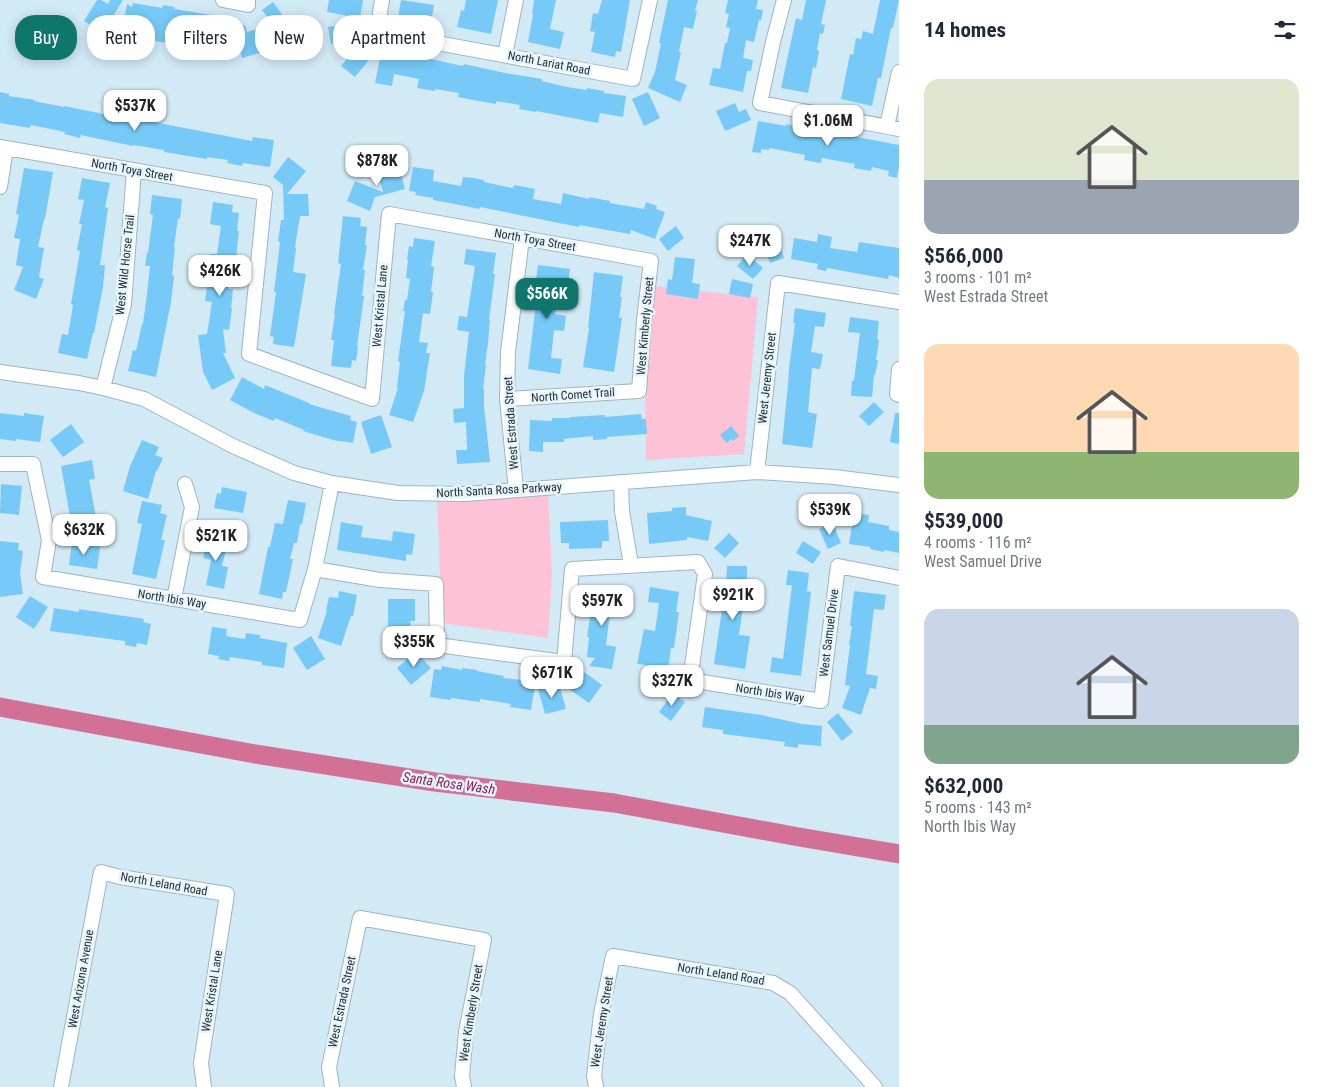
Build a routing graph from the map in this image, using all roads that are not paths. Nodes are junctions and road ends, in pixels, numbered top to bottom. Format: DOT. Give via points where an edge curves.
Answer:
graph roads {
  1 [pos="223,0"];
  2 [pos="382,0"];
  3 [pos="516,0"];
  4 [pos="650,0"];
  5 [pos="784,0"];
  6 [pos="248,2"];
  7 [pos="504,55"];
  8 [pos="899,72"];
  9 [pos="893,128"];
  10 [pos="3,147"];
  11 [pos="134,170"];
  12 [pos="0,186"];
  13 [pos="389,214"];
  14 [pos="522,238"];
  15 [pos="651,261"];
  16 [pos="899,302"];
  17 [pos="899,369"];
  18 [pos="0,372"];
  19 [pos="103,388"];
  20 [pos="639,391"];
  21 [pos="898,394"];
  22 [pos="372,399"];
  23 [pos="507,399"];
  24 [pos="0,464"];
  25 [pos="757,472"];
  26 [pos="620,482"];
  27 [pos="332,483"];
  28 [pos="185,484"];
  29 [pos="899,485"];
  30 [pos="516,490"];
  31 [pos="631,566"];
  32 [pos="315,569"];
  33 [pos="899,578"];
  34 [pos="174,599"];
  35 [pos="821,701"];
  36 [pos="100,872"];
  37 [pos="227,894"];
  38 [pos="360,918"];
  39 [pos="613,956"];
  40 [pos="61,1087"];
  41 [pos="204,1087"];
  42 [pos="332,1087"];
  43 [pos="464,1087"];
  44 [pos="596,1087"];
  45 [pos="875,1087"];
  1 -- 6 [label="street"];
  2 -- 7 [label="street, North Lariat Road" via="377,32"];
  3 -- 7 [label="street"];
  4 -- 7 [label="street, North Lariat Road" via="633,79"];
  5 -- 9 [label="street" via="760,103"];
  8 -- 9 [label="street"];
  10 -- 11 [label="street, North Toya Street"];
  10 -- 12 [label="street"];
  11 -- 19 [label="street, West Wild Horse Trail" via="124,304"];
  11 -- 22 [label="street, North Toya Street" via="265,193 249,354"];
  13 -- 14 [label="street, North Toya Street"];
  13 -- 22 [label="street, West Kristal Lane"];
  14 -- 15 [label="street, North Toya Street"];
  14 -- 23 [label="street, West Estrada Street" via="508,352"];
  15 -- 20 [label="street, West Kimberly Street"];
  16 -- 25 [label="street, West Jeremy Street" via="778,283"];
  17 -- 21 [label="street"];
  18 -- 19 [label="street, North Santa Rosa Parkway"];
  19 -- 27 [label="street, North Santa Rosa Parkway" via="144,399 233,446 294,473"];
  20 -- 23 [label="street, North Comet Trail"];
  23 -- 30 [label="street, West Estrada Street"];
  24 -- 34 [label="street, North Ibis Way" via="33,464 50,540 43,577"];
  25 -- 26 [label="street, North Santa Rosa Parkway"];
  25 -- 29 [label="street, North Santa Rosa Parkway"];
  26 -- 30 [label="street, North Santa Rosa Parkway"];
  26 -- 31 [label="street"];
  27 -- 30 [label="street, North Santa Rosa Parkway" via="398,493 465,494"];
  27 -- 32 [label="street"];
  28 -- 34 [label="street" via="192,507"];
  31 -- 32 [label="street" via="572,569 564,662 437,646 436,584 380,580"];
  31 -- 35 [label="street, North Ibis Way" via="698,562 705,574 690,680"];
  32 -- 34 [label="street, North Ibis Way" via="300,620"];
  33 -- 35 [label="street, West Samuel Drive" via="838,566"];
  36 -- 37 [label="street, North Leland Road"];
  36 -- 40 [label="street, West Arizona Avenue"];
  37 -- 41 [label="street, West Kristal Lane" via="201,1063"];
  38 -- 42 [label="street, West Estrada Street" via="329,1067"];
  38 -- 43 [label="street, West Kimberly Street" via="484,940 466,1032"];
  39 -- 44 [label="street, West Jeremy Street" via="601,1014 594,1076"];
  39 -- 45 [label="street, North Leland Road" via="773,983 790,993"];
}
